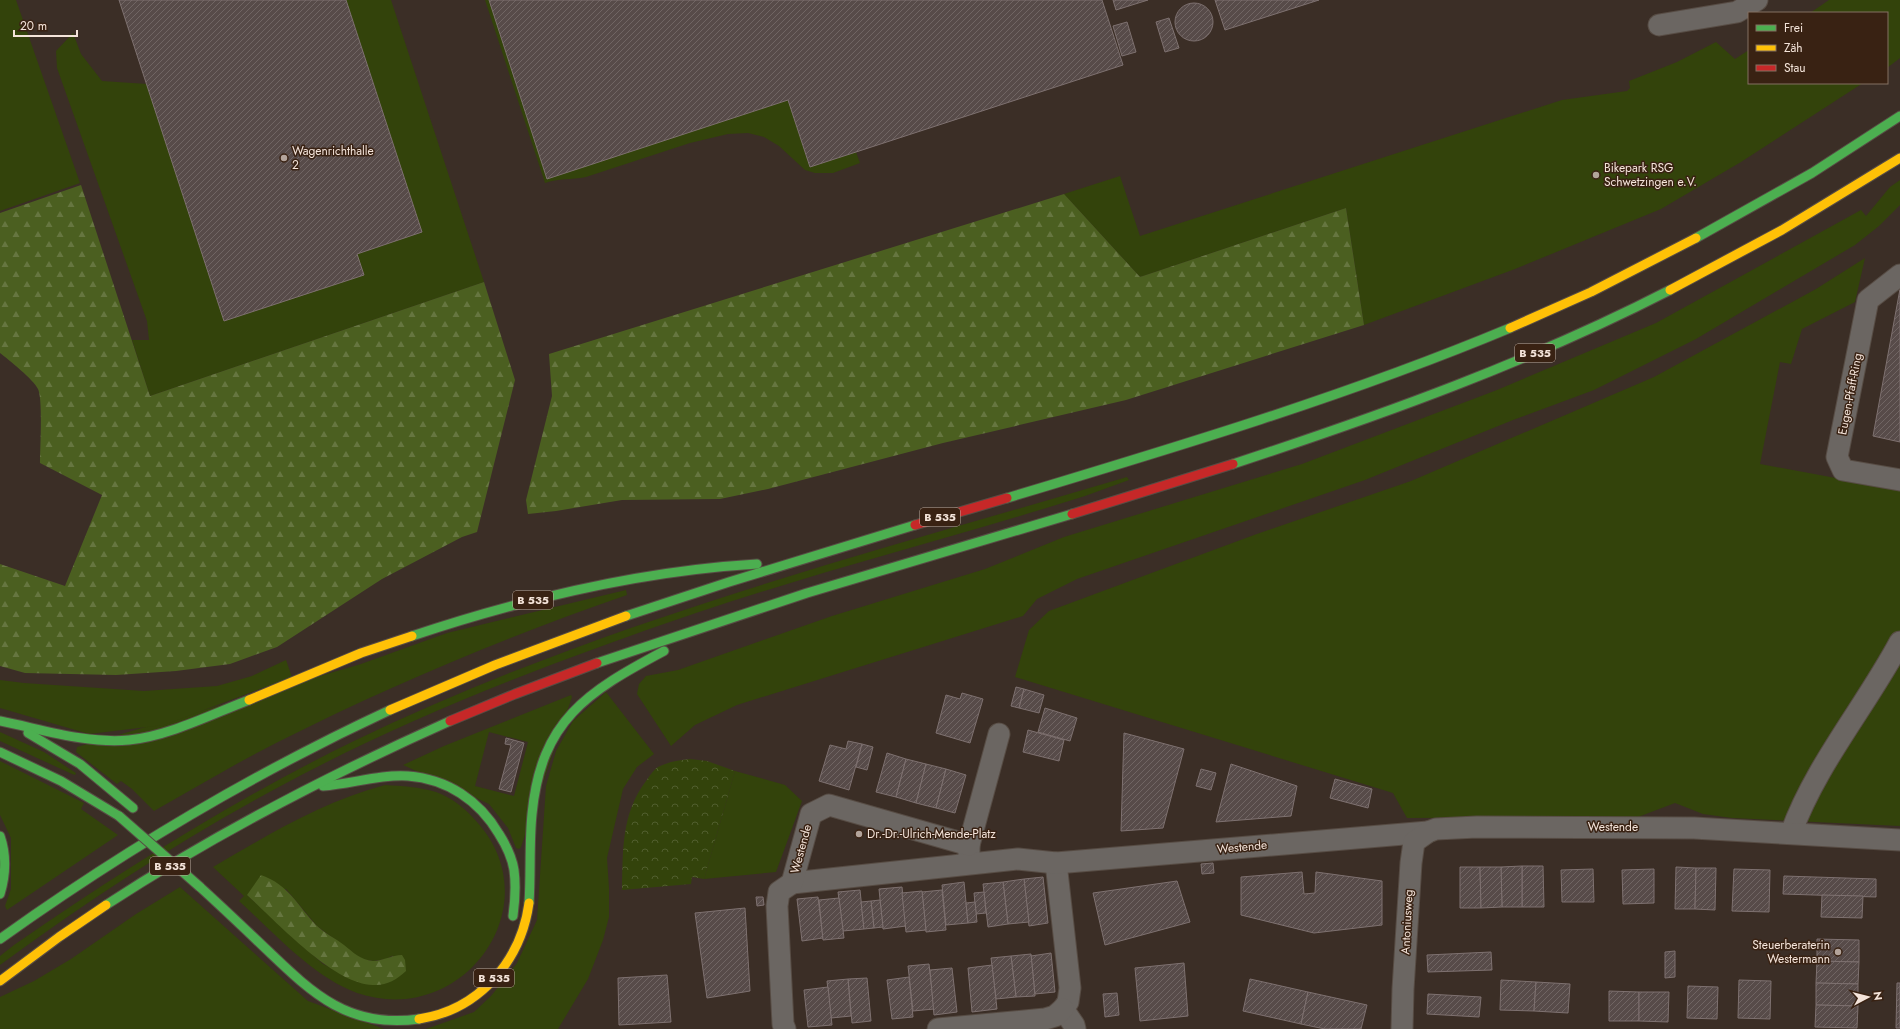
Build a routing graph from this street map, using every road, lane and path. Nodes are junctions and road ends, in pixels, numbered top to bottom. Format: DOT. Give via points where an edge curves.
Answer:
graph roads {
  1 [pos="1757,0"];
  2 [pos="1659,25"];
  3 [pos="1900,116"];
  4 [pos="1900,158"];
  5 [pos="1900,275"];
  6 [pos="1900,480"];
  7 [pos="788,562"];
  8 [pos="716,622"];
  9 [pos="1900,642"];
  10 [pos="5,722"];
  11 [pos="999,734"];
  12 [pos="0,752"];
  13 [pos="306,789"];
  14 [pos="136,810"];
  15 [pos="155,829"];
  16 [pos="1432,830"];
  17 [pos="1791,833"];
  18 [pos="0,836"];
  19 [pos="166,839"];
  20 [pos="1900,840"];
  21 [pos="177,850"];
  22 [pos="969,854"];
  23 [pos="1056,863"];
  24 [pos="194,865"];
  25 [pos="792,883"];
  26 [pos="0,894"];
  27 [pos="510,926"];
  28 [pos="0,939"];
  29 [pos="0,981"];
  30 [pos="1063,1009"];
  31 [pos="785,1029"];
  32 [pos="938,1029"];
  33 [pos="1075,1029"];
  34 [pos="1402,1029"];
  1 -- 2 [label="street" via="1737,12"];
  3 -- 7 [label="highway, B 535" via="1793,184 1705,234 1588,293 1438,356 1279,413 1120,464"];
  4 -- 8 [label="highway, B 535" via="1800,220 1690,280 1612,319 1484,375 1305,441"];
  5 -- 6 [label="street, Eugen-Pfaff-Ring" via="1868,300 1837,457 1843,470"];
  7 -- 10 [label="highway, B 535" via="708,567 592,587 475,615 361,653 185,725 147,737 102,740"];
  7 -- 28 [label="highway, B 535" via="527,652 322,741 191,812 112,862"];
  8 -- 12 [label="highway, B 535, bridge" via="599,686 575,706 550,745 536,787 525,926 512,956 475,997 432,1017 403,1021 382,1020 364,1017 338,1007 308,988 200,887 119,816 67,783"];
  8 -- 13 [label="highway, B 535" via="533,687 420,734"];
  9 -- 17 [label="street" via="1817,778 1799,810"];
  10 -- 14 [label="highway, B 535" via="80,764"];
  11 -- 22 [label="street"];
  13 -- 27 [label="highway, B 535" via="388,776 408,776 444,784 466,796 482,808 496,828 514,869 515,896"];
  13 -- 29 [label="highway, B 535" via="206,844 134,888"];
  15 -- 19 [label="highway, B 535"];
  16 -- 17 [label="street, Westende" via="1477,827 1686,828"];
  16 -- 23 [label="street, Westende"];
  16 -- 34 [label="street, Antoniusweg" via="1414,842"];
  17 -- 20 [label="street, Westende"];
  18 -- 26 [label="highway" via="5,854"];
  21 -- 24 [label="highway, B 535"];
  22 -- 23 [label="street, Westende"];
  22 -- 25 [label="street, Westende"];
  22 -- 25 [label="street, Westende" via="829,805 811,814"];
  23 -- 30 [label="street" via="1070,988 1068,1002"];
  25 -- 31 [label="street, Westende" via="779,892 777,906 782,1019"];
  30 -- 32 [label="street" via="1055,1016 1045,1018"];
  30 -- 33 [label="street"];
}
